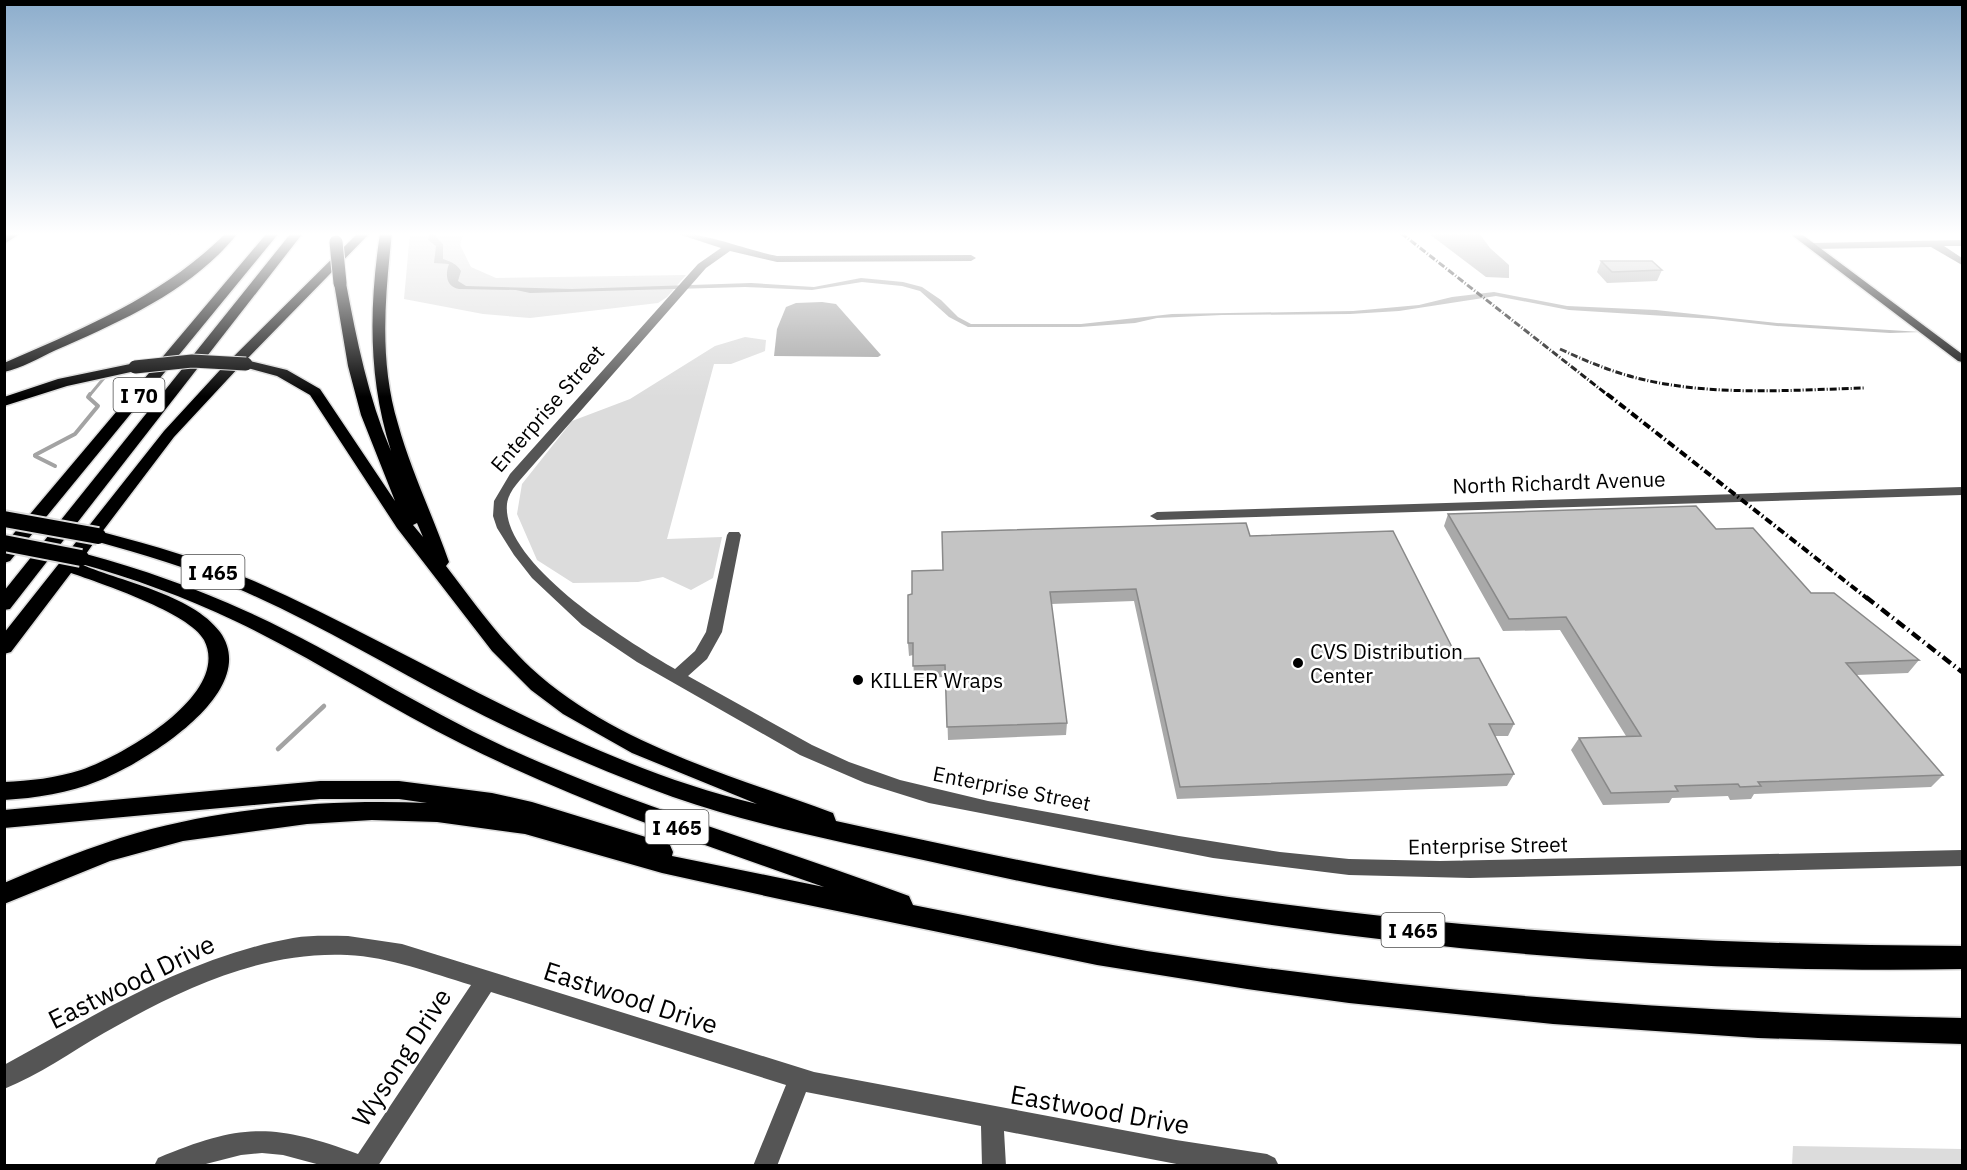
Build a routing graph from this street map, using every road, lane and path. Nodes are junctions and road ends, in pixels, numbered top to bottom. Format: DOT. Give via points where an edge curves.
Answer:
graph roads {
  1 [pos="150,288"];
  2 [pos="165,288"];
  3 [pos="217,288"];
  4 [pos="228,288"];
  5 [pos="254,288"];
  6 [pos="307,288"];
  7 [pos="311,288"];
  8 [pos="341,288"];
  9 [pos="379,288"];
  10 [pos="682,288"];
  11 [pos="1867,288"];
  12 [pos="175,351"];
  13 [pos="4,354"];
  14 [pos="1962,359"];
  15 [pos="4,368"];
  16 [pos="4,402"];
  17 [pos="1962,490"];
  18 [pos="1156,516"];
  19 [pos="4,519"];
  20 [pos="71,520"];
  21 [pos="734,535"];
  22 [pos="416,539"];
  23 [pos="4,543"];
  24 [pos="4,552"];
  25 [pos="4,557"];
  26 [pos="78,563"];
  27 [pos="444,575"];
  28 [pos="4,604"];
  29 [pos="4,647"];
  30 [pos="677,677"];
  31 [pos="4,791"];
  32 [pos="4,819"];
  33 [pos="871,838"];
  34 [pos="1962,858"];
  35 [pos="781,890"];
  36 [pos="4,894"];
  37 [pos="955,924"];
  38 [pos="1962,958"];
  39 [pos="486,981"];
  40 [pos="1962,1031"];
  41 [pos="4,1078"];
  42 [pos="800,1080"];
  43 [pos="992,1118"];
  44 [pos="166,1166"];
  45 [pos="358,1166"];
  46 [pos="364,1166"];
  47 [pos="765,1166"];
  48 [pos="994,1166"];
  49 [pos="1267,1166"];
  1 -- 13 [label="highway" via="78,324"];
  2 -- 15 [label="highway" via="100,325"];
  3 -- 12 [label="highway"];
  4 -- 12 [label="highway, I 70"];
  5 -- 20 [label="highway, I 70"];
  6 -- 20 [label="highway" via="205,377 123,469"];
  7 -- 29 [label="highway" via="169,434"];
  8 -- 22 [label="highway, bridge" via="360,389"];
  9 -- 27 [label="highway" via="378,358 384,398 397,448"];
  10 -- 30 [label="street, Enterprise Street" via="512,481 503,492 499,507 511,539 559,596 607,636"];
  11 -- 14 [label="main road"];
  12 -- 25 [label="highway, I 70"];
  16 -- 22 [label="highway, bridge" via="77,378 135,367 192,361 246,364 282,372 315,392"];
  17 -- 18 [label="street, North Richardt Avenue"];
  19 -- 33 [label="highway, I 465, bridge" via="98,536 244,584 524,726 617,766 753,814"];
  20 -- 28 [label="highway, I 70"];
  21 -- 30 [label="street" via="714,632 701,655"];
  22 -- 27 [label="highway"];
  23 -- 26 [label="highway, I 465, bridge"];
  24 -- 26 [label="highway"];
  26 -- 31 [label="highway" via="153,598 208,630 216,643 216,671 193,708 171,730 139,752 68,782"];
  26 -- 37 [label="highway, I 465" via="180,590 224,609 460,734 559,781"];
  27 -- 33 [label="highway" via="513,661 570,709 670,763"];
  30 -- 34 [label="street, Enterprise Street" via="789,742 890,784 981,807 1255,857 1413,870"];
  32 -- 35 [label="highway" via="320,790 423,792 532,811"];
  33 -- 38 [label="highway, I 465" via="1069,882 1344,922 1632,948 1794,956"];
  35 -- 36 [label="highway" via="647,861 522,824 453,814 385,811 264,819 157,838 69,866"];
  35 -- 37 [label="highway"];
  37 -- 40 [label="highway, I 465" via="1196,970 1468,1004 1660,1020"];
  39 -- 41 [label="street, Eastwood Drive" via="376,948 328,944 283,949 185,980"];
  39 -- 42 [label="street, Eastwood Drive"];
  39 -- 46 [label="street, Wysong Drive"];
  42 -- 43 [label="street, Eastwood Drive"];
  42 -- 47 [label="street"];
  43 -- 48 [label="street"];
  43 -- 49 [label="street, Eastwood Drive"];
  44 -- 45 [label="street" via="218,1147 262,1141 308,1147"];
}
